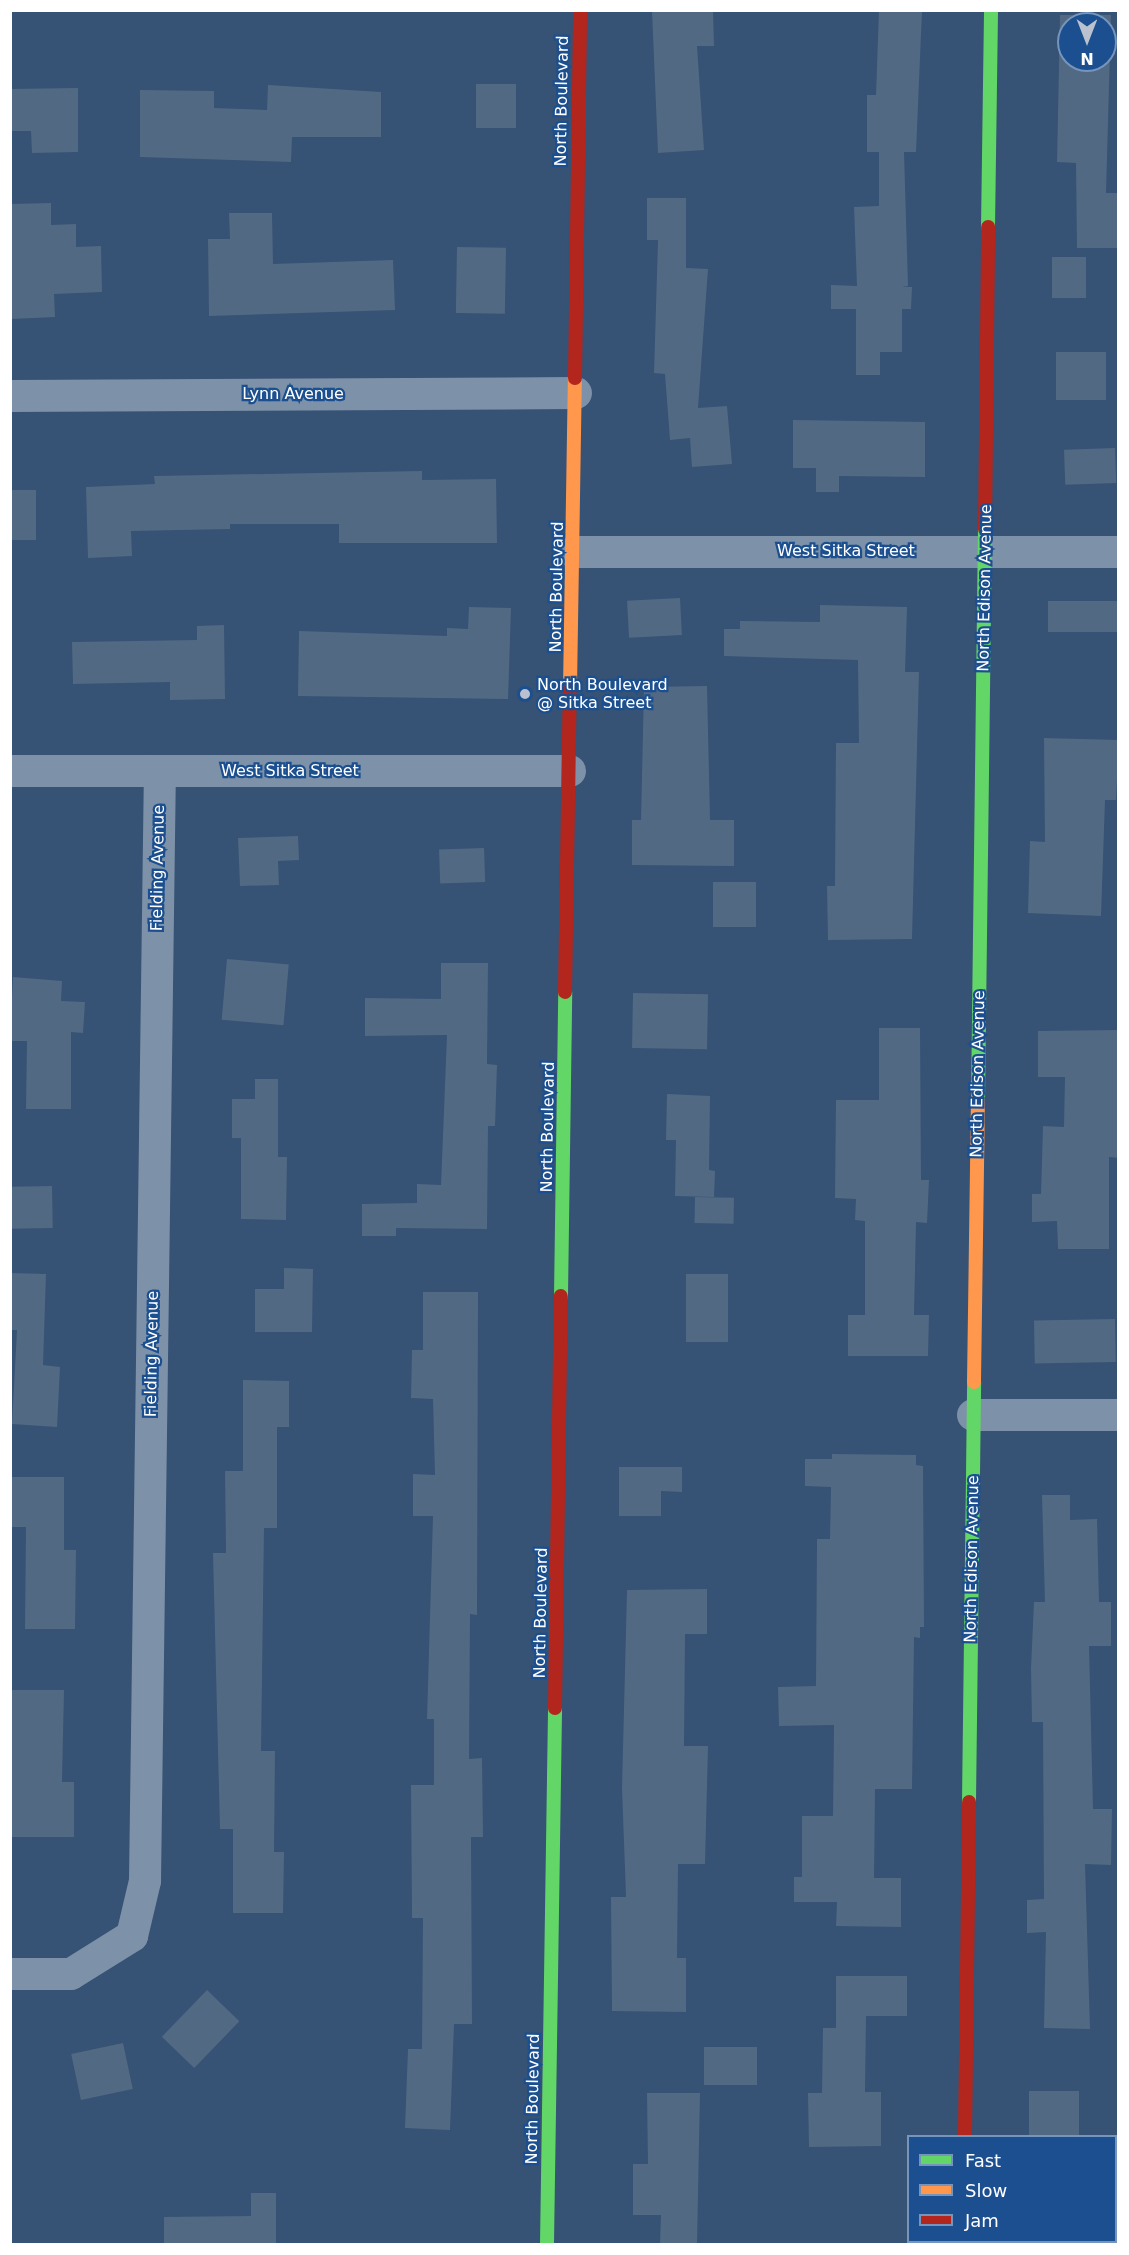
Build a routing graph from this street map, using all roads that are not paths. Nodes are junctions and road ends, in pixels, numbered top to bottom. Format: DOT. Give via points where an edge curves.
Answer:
graph roads {
  1 [pos="580,10"];
  2 [pos="992,10"];
  3 [pos="576,393"];
  4 [pos="10,396"];
  5 [pos="986,551"];
  6 [pos="574,552"];
  7 [pos="1119,552"];
  8 [pos="10,771"];
  9 [pos="160,771"];
  10 [pos="570,771"];
  11 [pos="973,1415"];
  12 [pos="1119,1415"];
  13 [pos="10,1974"];
  14 [pos="965,2135"];
  15 [pos="547,2244"];
  1 -- 3 [label="street, North Boulevard"];
  2 -- 5 [label="street, North Edison Avenue"];
  3 -- 4 [label="street, Lynn Avenue"];
  3 -- 6 [label="street, North Boulevard"];
  5 -- 6 [label="street, West Sitka Street"];
  5 -- 7 [label="street, West Sitka Street"];
  5 -- 11 [label="street, North Edison Avenue"];
  6 -- 10 [label="street, North Boulevard"];
  8 -- 9 [label="street, West Sitka Street"];
  9 -- 10 [label="street, West Sitka Street"];
  9 -- 13 [label="street, Fielding Avenue" via="145,1881 132,1936 71,1974"];
  10 -- 15 [label="street, North Boulevard"];
  11 -- 12 [label="street"];
  11 -- 14 [label="street, North Edison Avenue"];
}
